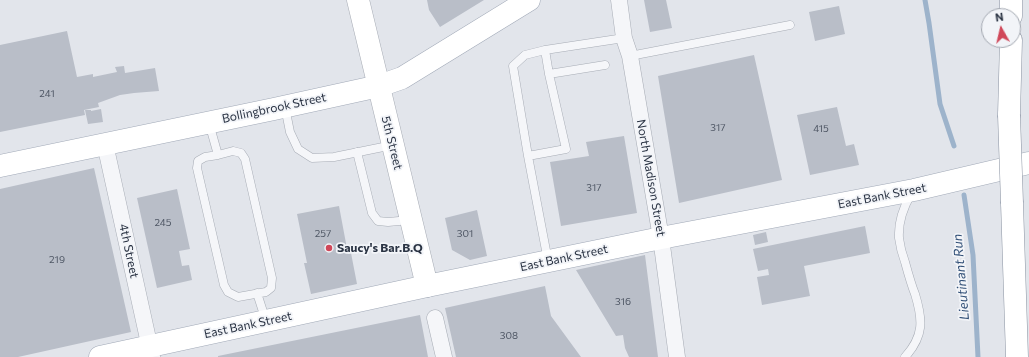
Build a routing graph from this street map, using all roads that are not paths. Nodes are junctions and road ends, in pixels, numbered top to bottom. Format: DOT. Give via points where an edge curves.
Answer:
graph roads {
  1 [pos="358,0"];
  2 [pos="529,0"];
  3 [pos="619,0"];
  4 [pos="790,25"];
  5 [pos="624,38"];
  6 [pos="1011,48"];
  7 [pos="545,50"];
  8 [pos="630,56"];
  9 [pos="605,65"];
  10 [pos="549,74"];
  11 [pos="379,86"];
  12 [pos="285,107"];
  13 [pos="209,122"];
  14 [pos="106,144"];
  15 [pos="393,144"];
  16 [pos="358,152"];
  17 [pos="218,155"];
  18 [pos="528,156"];
  19 [pos="1029,163"];
  20 [pos="0,166"];
  21 [pos="914,190"];
  22 [pos="411,220"];
  23 [pos="661,238"];
  24 [pos="548,262"];
  25 [pos="427,286"];
  26 [pos="257,293"];
  27 [pos="435,318"];
  28 [pos="266,322"];
  29 [pos="151,352"];
  30 [pos="100,357"];
  31 [pos="444,357"];
  32 [pos="677,357"];
  33 [pos="905,357"];
  34 [pos="1017,357"];
  1 -- 11 [label="main road, 5th Street"];
  2 -- 11 [label="main road, Bollingbrook Street" via="402,78"];
  3 -- 5 [label="street, North Madison Street"];
  4 -- 8 [label="lane"];
  5 -- 7 [label="lane"];
  5 -- 8 [label="street, North Madison Street"];
  6 -- 34 [label="main road, bridge" via="1009,115"];
  7 -- 10 [label="lane"];
  7 -- 18 [label="lane" via="525,55 513,66"];
  8 -- 23 [label="street, North Madison Street"];
  9 -- 10 [label="lane"];
  10 -- 18 [label="lane" via="566,149"];
  11 -- 12 [label="main road, Bollingbrook Street"];
  11 -- 15 [label="main road, 5th Street"];
  12 -- 13 [label="main road, Bollingbrook Street"];
  12 -- 16 [label="lane" via="290,132 298,149 312,158"];
  13 -- 14 [label="main road, Bollingbrook Street"];
  13 -- 17 [label="lane"];
  14 -- 20 [label="main road, Bollingbrook Street"];
  14 -- 29 [label="street, 4th Street"];
  15 -- 16 [label="lane"];
  15 -- 22 [label="main road, 5th Street"];
  16 -- 22 [label="lane" via="372,213 378,221"];
  17 -- 26 [label="lane" via="233,151 241,153 245,159 272,278 271,288 266,292"];
  17 -- 26 [label="lane" via="198,161 197,168 224,285 228,292 238,297"];
  18 -- 24 [label="lane"];
  19 -- 21 [label="main road, East Bank Street"];
  21 -- 23 [label="main road, East Bank Street"];
  21 -- 33 [label="lane" via="905,205 900,221 899,238 920,311 921,325 917,339"];
  22 -- 25 [label="main road, 5th Street"];
  23 -- 24 [label="main road, East Bank Street"];
  23 -- 32 [label="street, North Madison Street"];
  24 -- 25 [label="main road, East Bank Street"];
  25 -- 28 [label="main road, East Bank Street"];
  26 -- 28 [label="lane"];
  27 -- 31 [label="street"];
  28 -- 29 [label="main road, East Bank Street"];
  29 -- 30 [label="main road, East Bank Street"];
}
